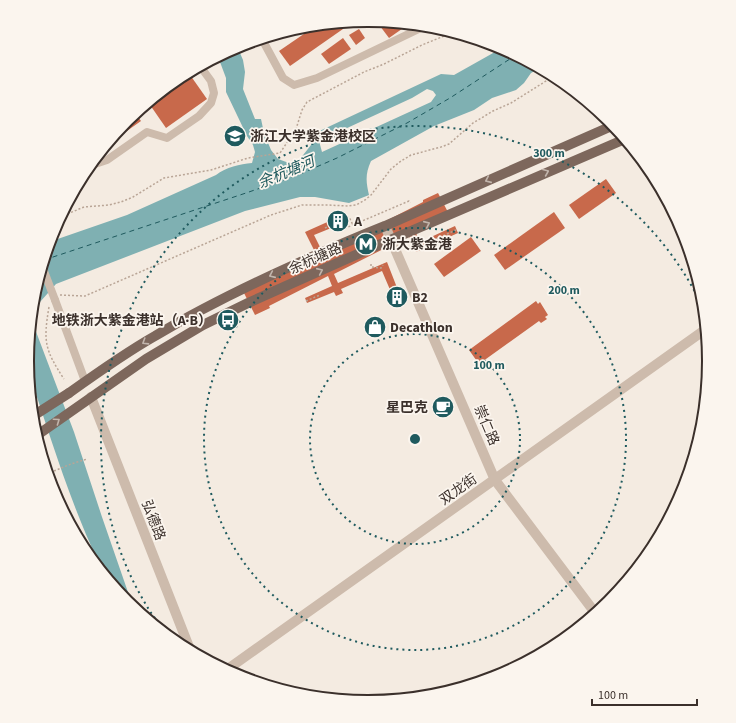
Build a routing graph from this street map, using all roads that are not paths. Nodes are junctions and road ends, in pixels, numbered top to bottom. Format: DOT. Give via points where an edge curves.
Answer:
graph roads {
  1 [pos="416,31"];
  2 [pos="264,44"];
  3 [pos="203,71"];
  4 [pos="608,128"];
  5 [pos="619,141"];
  6 [pos="100,162"];
  7 [pos="386,226"];
  8 [pos="392,240"];
  9 [pos="45,275"];
  10 [pos="701,332"];
  11 [pos="85,381"];
  12 [pos="91,397"];
  13 [pos="38,414"];
  14 [pos="41,432"];
  15 [pos="495,480"];
  16 [pos="593,610"];
  17 [pos="186,642"];
  18 [pos="231,667"];
  1 -- 2 [label="street" via="316,78 294,85 283,78"];
  3 -- 6 [label="street" via="211,81 214,93 211,103 200,116 167,138 147,132"];
  4 -- 7 [label="main road, 余杭塘路, one-way"];
  8 -- 5 [label="main road, 余杭塘路, one-way"];
  7 -- 8 [label="street, 崇仁路"];
  7 -- 11 [label="main road, 余杭塘路, one-way" via="260,280 209,305 154,336"];
  12 -- 8 [label="main road, 余杭塘路, one-way" via="146,359 203,325"];
  8 -- 15 [label="street, 崇仁路"];
  9 -- 11 [label="street, bridge"];
  10 -- 15 [label="street, 双龙街"];
  11 -- 13 [label="main road, 余杭塘路, bridge"];
  14 -- 12 [label="main road, 余杭塘路, one-way"];
  12 -- 17 [label="street, 弘德路"];
  15 -- 16 [label="street, 崇仁路"];
  15 -- 18 [label="street, 双龙街"];
}
